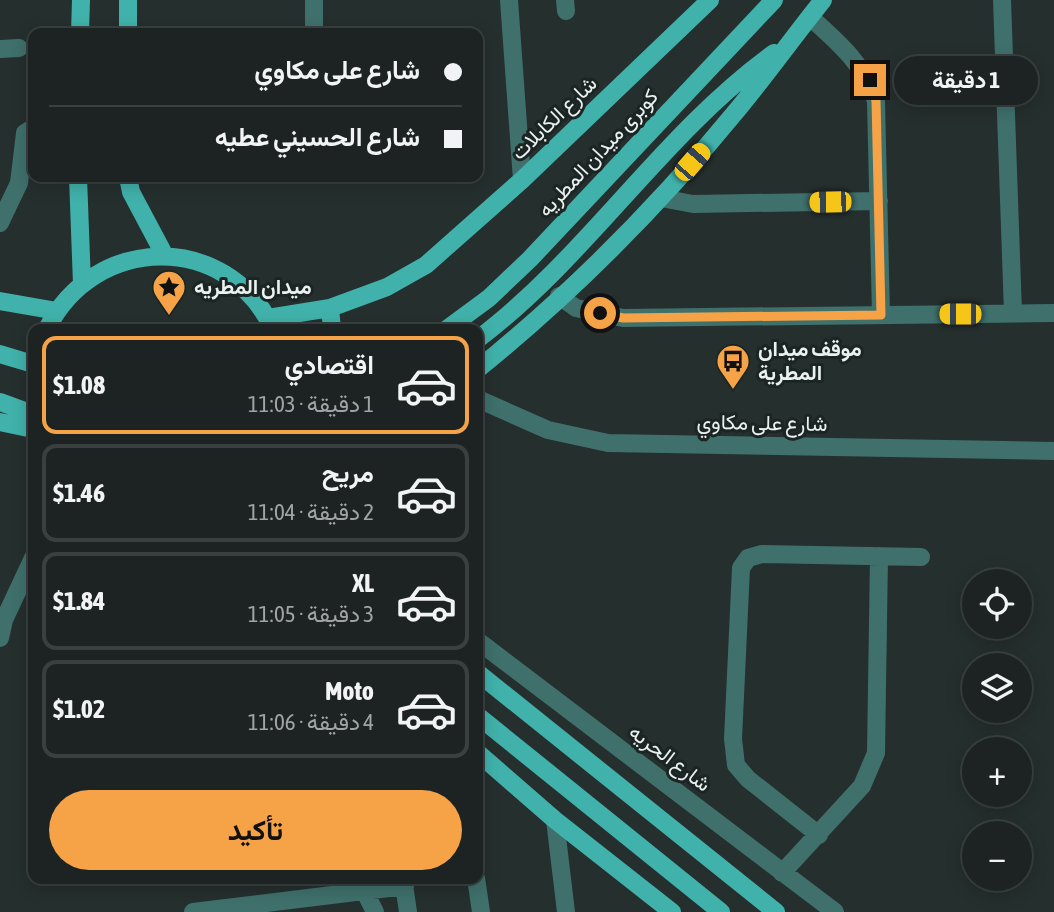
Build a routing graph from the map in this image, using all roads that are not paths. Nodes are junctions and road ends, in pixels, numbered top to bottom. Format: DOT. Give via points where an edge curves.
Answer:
graph roads {
  1 [pos="81,0"];
  2 [pos="128,0"];
  3 [pos="314,0"];
  4 [pos="509,0"];
  5 [pos="710,0"];
  6 [pos="774,0"];
  7 [pos="824,0"];
  8 [pos="1002,0"];
  9 [pos="810,17"];
  10 [pos="80,28"];
  11 [pos="128,28"];
  12 [pos="314,28"];
  13 [pos="791,40"];
  14 [pos="19,48"];
  15 [pos="0,50"];
  16 [pos="28,131"];
  17 [pos="522,180"];
  18 [pos="78,182"];
  19 [pos="129,182"];
  20 [pos="661,198"];
  21 [pos="879,201"];
  22 [pos="0,223"];
  23 [pos="165,256"];
  24 [pos="82,284"];
  25 [pos="559,296"];
  26 [pos="0,301"];
  27 [pos="330,308"];
  28 [pos="57,311"];
  29 [pos="1013,313"];
  30 [pos="1054,313"];
  31 [pos="881,315"];
  32 [pos="50,324"];
  33 [pos="270,324"];
  34 [pos="332,324"];
  35 [pos="454,324"];
  36 [pos="483,335"];
  37 [pos="0,355"];
  38 [pos="28,363"];
  39 [pos="483,364"];
  40 [pos="483,401"];
  41 [pos="0,402"];
  42 [pos="28,412"];
  43 [pos="0,422"];
  44 [pos="28,428"];
  45 [pos="1054,451"];
  46 [pos="879,556"];
  47 [pos="921,557"];
  48 [pos="28,568"];
  49 [pos="2,620"];
  50 [pos="0,638"];
  51 [pos="483,645"];
  52 [pos="483,677"];
  53 [pos="483,720"];
  54 [pos="483,757"];
  55 [pos="555,820"];
  56 [pos="819,835"];
  57 [pos="782,873"];
  58 [pos="404,884"];
  59 [pos="477,884"];
  60 [pos="361,885"];
  61 [pos="193,912"];
  62 [pos="374,912"];
  63 [pos="408,912"];
  64 [pos="481,912"];
  65 [pos="566,912"];
  66 [pos="672,912"];
  67 [pos="721,912"];
  68 [pos="776,912"];
  69 [pos="835,912"];
  1 -- 10 [label="main road"];
  2 -- 11 [label="main road"];
  3 -- 12 [label="street"];
  4 -- 17 [label="street"];
  5 -- 17 [label="main road, شارع الكابلات"];
  6 -- 35 [label="main road, كوبرى ميدان المطريه" via="530,258"];
  7 -- 9 [label="main road"];
  8 -- 29 [label="street"];
  9 -- 13 [label="main road"];
  9 -- 21 [label="street" via="852,56 870,80 876,101"];
  13 -- 20 [label="main road"];
  13 -- 36 [label="main road" via="723,94 549,278"];
  14 -- 15 [label="street"];
  16 -- 22 [label="street" via="19,183"];
  17 -- 27 [label="main road, شارع الكابلات" via="426,265 387,287"];
  18 -- 24 [label="main road"];
  19 -- 23 [label="main road"];
  20 -- 21 [label="street" via="693,204"];
  20 -- 25 [label="main road"];
  21 -- 31 [label="street"];
  23 -- 24 [label="main road" via="121,262"];
  23 -- 33 [label="main road" via="196,261 225,274 256,301"];
  24 -- 28 [label="main road"];
  25 -- 31 [label="street" via="576,308 623,318"];
  25 -- 39 [label="main road"];
  26 -- 28 [label="main road"];
  27 -- 33 [label="main road, شارع الكابلات"];
  27 -- 34 [label="main road"];
  28 -- 32 [label="main road"];
  29 -- 30 [label="street"];
  29 -- 31 [label="street"];
  37 -- 38 [label="main road"];
  40 -- 45 [label="street, شارع على مكاوي" via="548,430 608,443"];
  41 -- 42 [label="main road"];
  43 -- 44 [label="main road"];
  46 -- 47 [label="street"];
  46 -- 56 [label="street" via="876,753 862,786"];
  46 -- 56 [label="street" via="762,554 748,558 741,568 733,739 736,765"];
  48 -- 49 [label="street"];
  49 -- 50 [label="street"];
  51 -- 57 [label="street, شارع الحريه"];
  52 -- 68 [label="main road"];
  53 -- 67 [label="main road"];
  54 -- 55 [label="main road"];
  55 -- 65 [label="street"];
  55 -- 66 [label="main road"];
  56 -- 57 [label="street"];
  57 -- 69 [label="street, شارع الحريه"];
  58 -- 63 [label="street"];
  59 -- 64 [label="street"];
  60 -- 61 [label="street"];
  60 -- 62 [label="street"];
}
